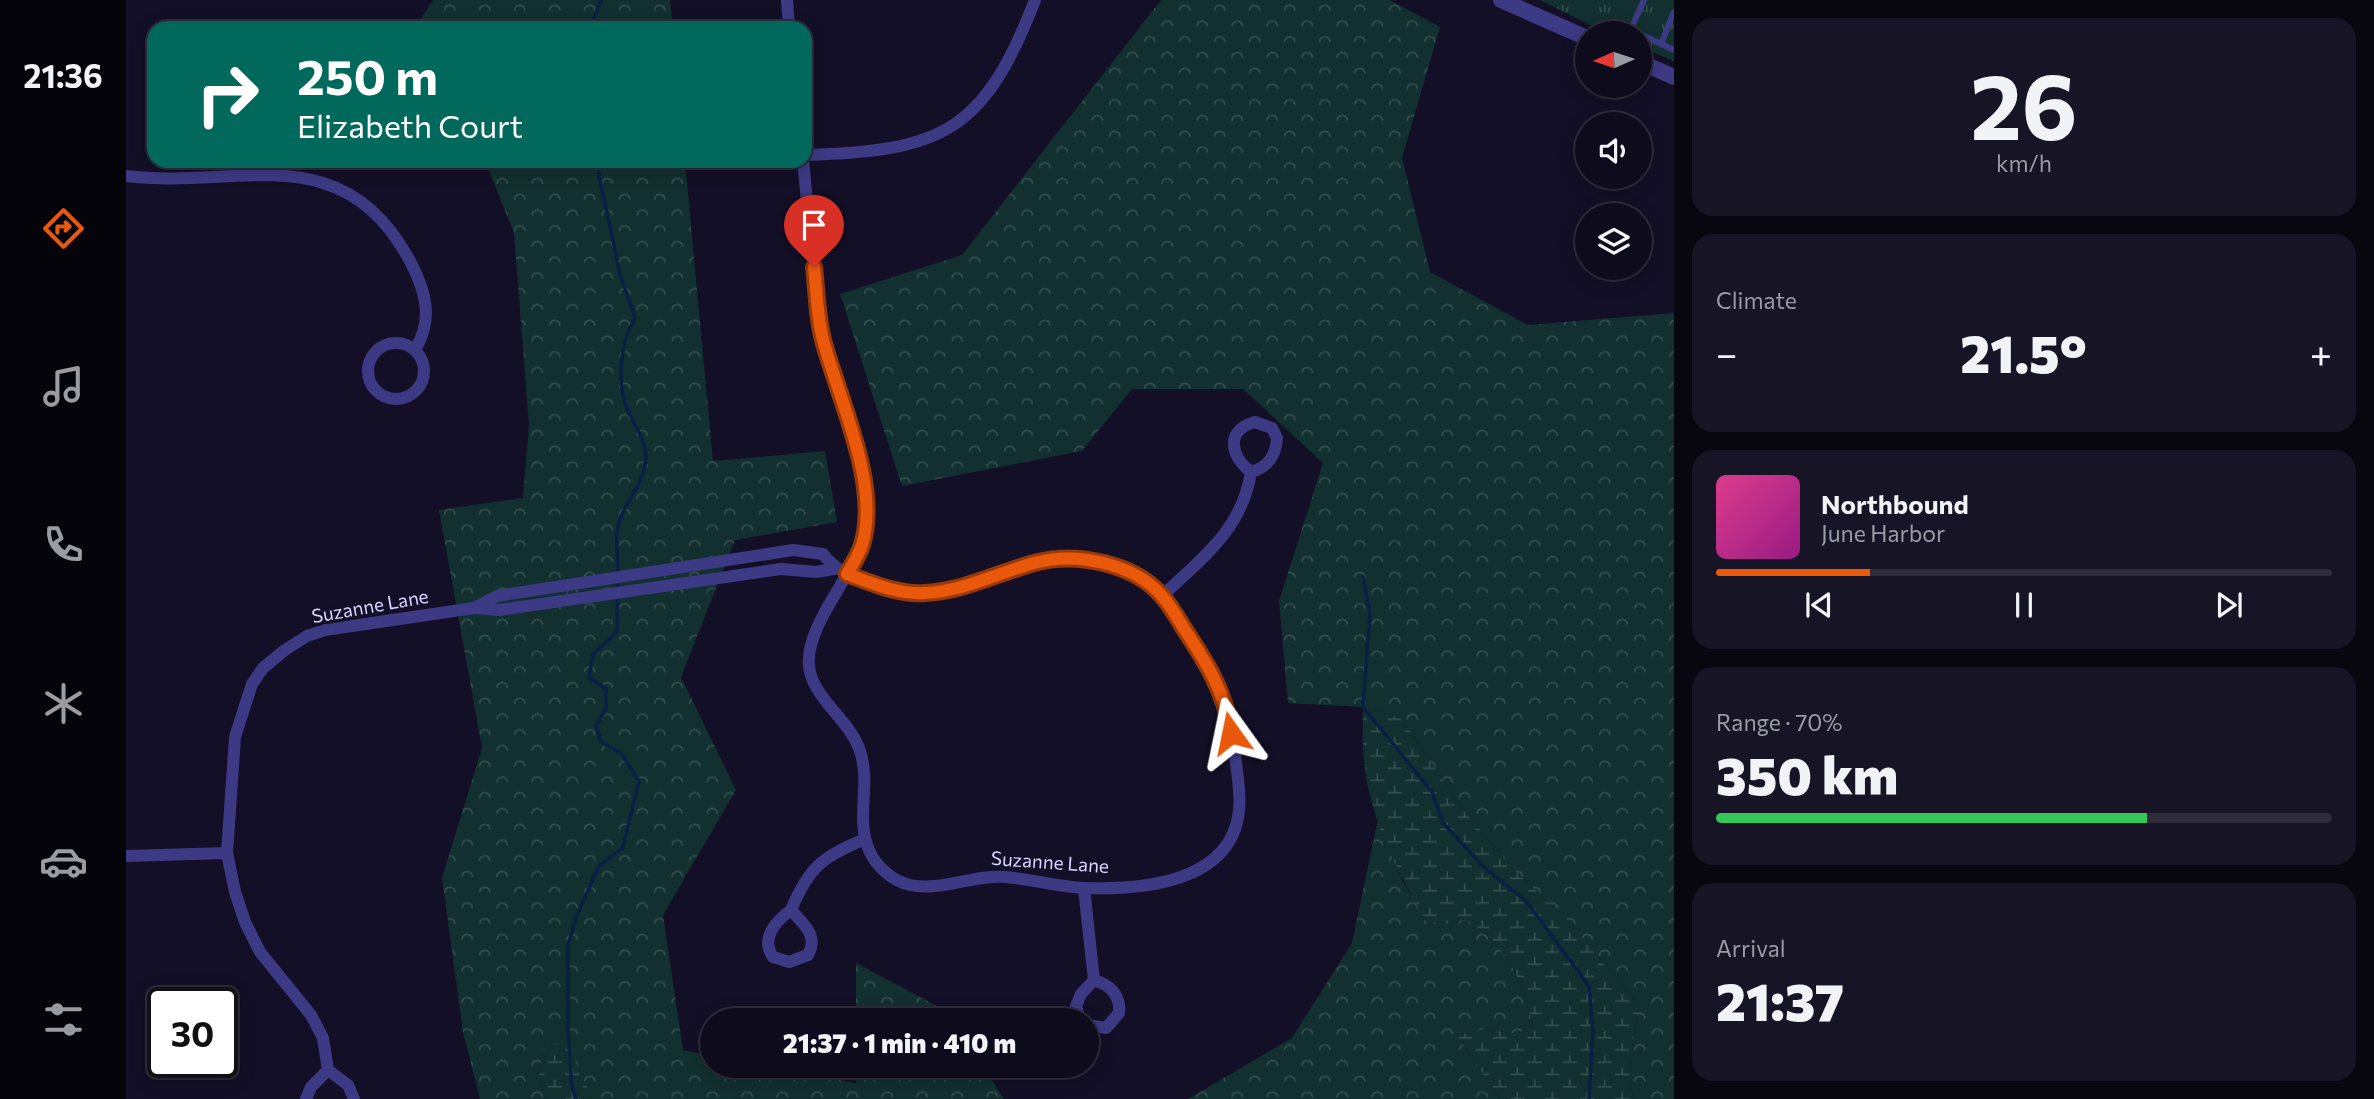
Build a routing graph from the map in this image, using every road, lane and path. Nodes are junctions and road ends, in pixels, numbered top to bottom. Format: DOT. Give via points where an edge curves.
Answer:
graph roads {
  1 [pos="787,0"];
  2 [pos="1035,0"];
  3 [pos="1501,0"];
  4 [pos="1644,0"];
  5 [pos="1674,12"];
  6 [pos="788,21"];
  7 [pos="1638,21"];
  8 [pos="1575,33"];
  9 [pos="1652,40"];
  10 [pos="1661,44"];
  11 [pos="1674,50"];
  12 [pos="1652,67"];
  13 [pos="1674,77"];
  14 [pos="812,155"];
  15 [pos="804,168"];
  16 [pos="126,176"];
  17 [pos="416,348"];
  18 [pos="1251,472"];
  19 [pos="834,569"];
  20 [pos="847,574"];
  21 [pos="1162,596"];
  22 [pos="474,608"];
  23 [pos="865,839"];
  24 [pos="227,853"];
  25 [pos="126,856"];
  26 [pos="1084,888"];
  27 [pos="791,911"];
  28 [pos="1094,980"];
  29 [pos="1076,1008"];
  30 [pos="1099,1027"];
  31 [pos="328,1070"];
  32 [pos="306,1099"];
  33 [pos="354,1099"];
  1 -- 6 [label="street"];
  2 -- 14 [label="street" via="1015,53 999,80 950,128 914,144"];
  3 -- 8 [label="street"];
  4 -- 7 [label="lane"];
  5 -- 10 [label="lane"];
  9 -- 10 [label="lane"];
  10 -- 11 [label="lane"];
  12 -- 13 [label="street"];
  15 -- 20 [label="street" via="824,345 847,415 864,500 862,547"];
  16 -- 17 [label="street" via="288,174 332,186 361,203 392,232 417,274 428,314"];
  17 -- 17 [label="street" via="424,368 418,389 397,398 376,392 369,371 375,352 392,344"];
  18 -- 21 [label="street" via="1229,531"];
  19 -- 20 [label="street, Suzanne Lane"];
  19 -- 22 [label="street, Suzanne Lane" via="781,569 499,610"];
  19 -- 22 [label="street, Suzanne Lane" via="823,554 793,550 497,596"];
  20 -- 21 [label="street, Suzanne Lane" via="894,590 923,594 954,590 1040,562 1072,559 1119,569"];
  20 -- 23 [label="street, Suzanne Lane" via="822,617 808,662 818,694 850,730 863,761"];
  21 -- 26 [label="street, Suzanne Lane" via="1212,670 1227,706 1239,787 1235,829 1213,862 1197,872 1141,884"];
  22 -- 24 [label="street, Suzanne Lane" via="325,630 307,636 263,668 252,684 235,737"];
  23 -- 26 [label="street, Suzanne Lane" via="876,863 909,885 991,876"];
  23 -- 27 [label="street" via="816,865"];
  24 -- 25 [label="street"];
  24 -- 31 [label="street, Suzanne Lane" via="245,922 260,952 311,1015 323,1038"];
  26 -- 28 [label="street"];
  28 -- 29 [label="street"];
  28 -- 30 [label="street" via="1112,989 1119,1013 1106,1028"];
  31 -- 32 [label="street"];
  31 -- 33 [label="street" via="348,1085"];
}
